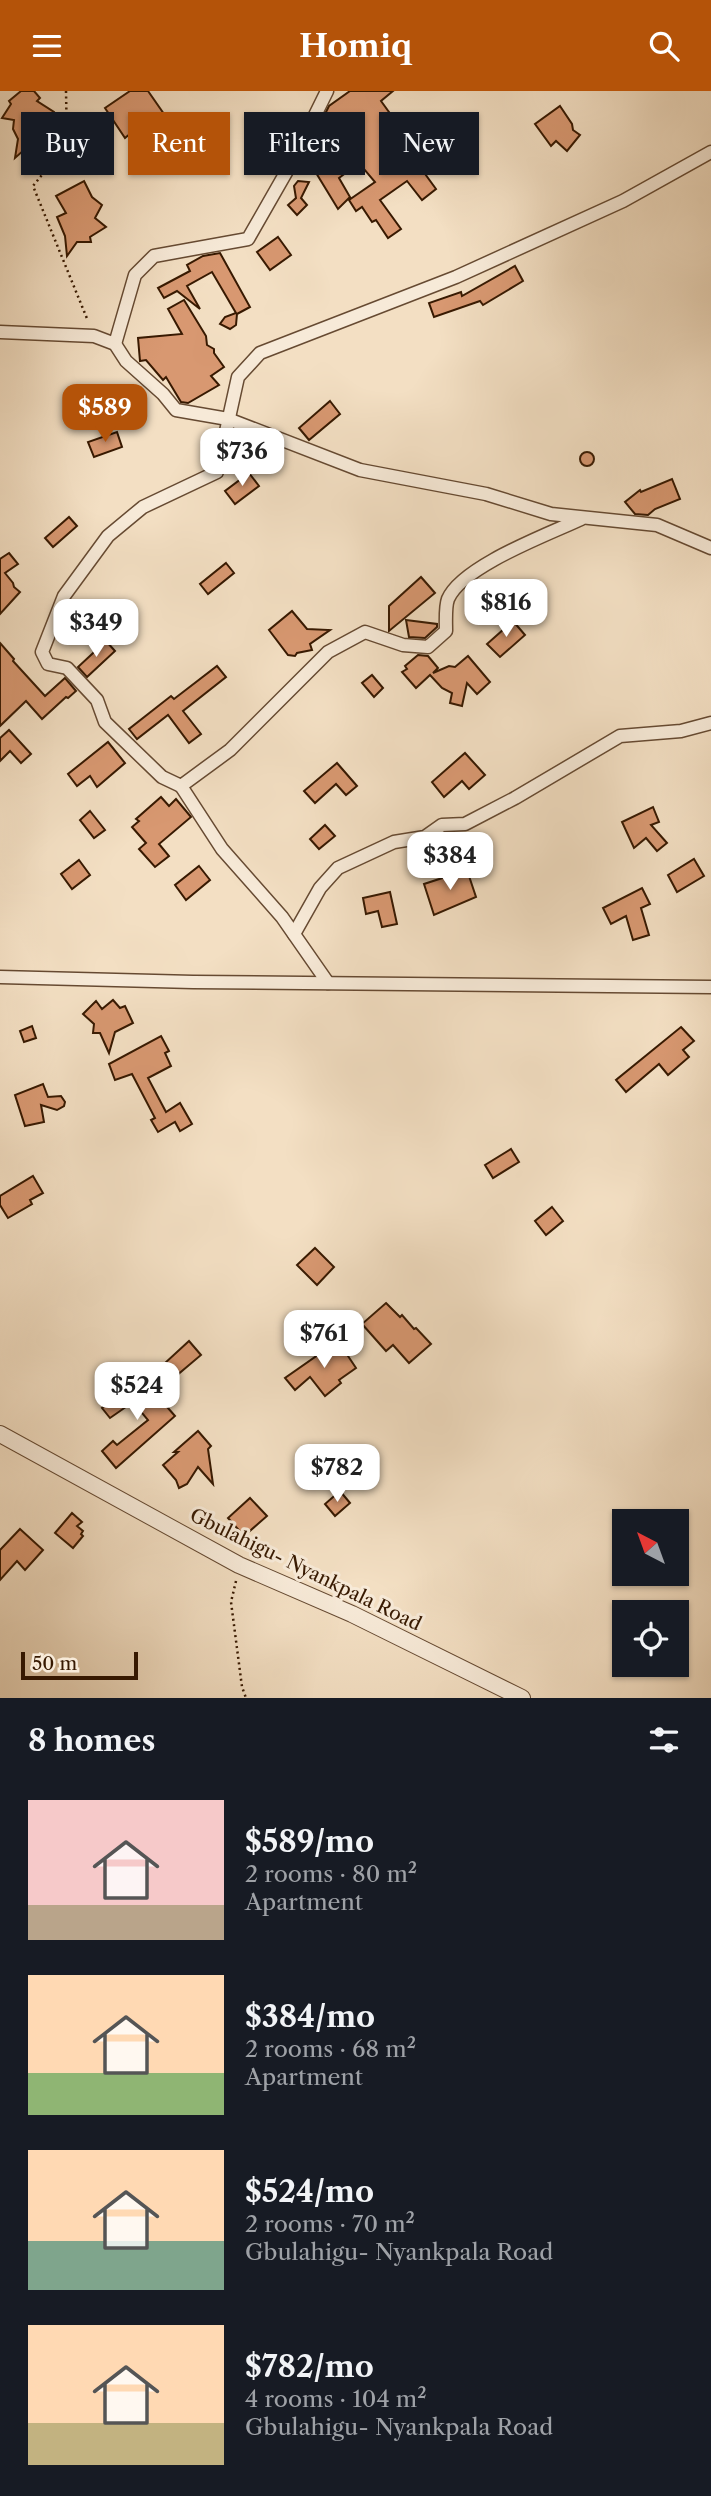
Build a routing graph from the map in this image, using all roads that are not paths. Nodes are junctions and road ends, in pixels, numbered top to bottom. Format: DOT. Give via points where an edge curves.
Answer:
graph roads {
  1 [pos="327,91"];
  2 [pos="711,152"];
  3 [pos="0,332"];
  4 [pos="114,344"];
  5 [pos="228,419"];
  6 [pos="581,519"];
  7 [pos="711,548"];
  8 [pos="711,723"];
  9 [pos="181,786"];
  10 [pos="294,934"];
  11 [pos="0,977"];
  12 [pos="328,983"];
  13 [pos="711,987"];
  14 [pos="0,1434"];
  15 [pos="522,1698"];
  1 -- 4 [label="street" via="248,239 153,256 135,275"];
  2 -- 5 [label="street" via="622,201 456,278 260,353 238,377"];
  3 -- 4 [label="street" via="94,336"];
  4 -- 5 [label="street" via="176,410"];
  5 -- 6 [label="street" via="360,470 486,494"];
  5 -- 9 [label="street" via="217,472 144,507 108,536 64,596 41,652 48,664 67,668 97,700 105,722 162,776"];
  6 -- 7 [label="street" via="657,525"];
  6 -- 9 [label="street" via="470,574 448,599 446,631 428,647 403,645 365,632 328,652 230,750"];
  8 -- 10 [label="street" via="681,731 621,736 465,824 442,825 425,837 394,842 338,868 320,888"];
  9 -- 10 [label="street" via="222,849"];
  10 -- 12 [label="street"];
  11 -- 12 [label="street"];
  12 -- 13 [label="street"];
  14 -- 15 [label="street, Gbulahigu- Nyankpala Road" via="239,1565 352,1614"];
}
